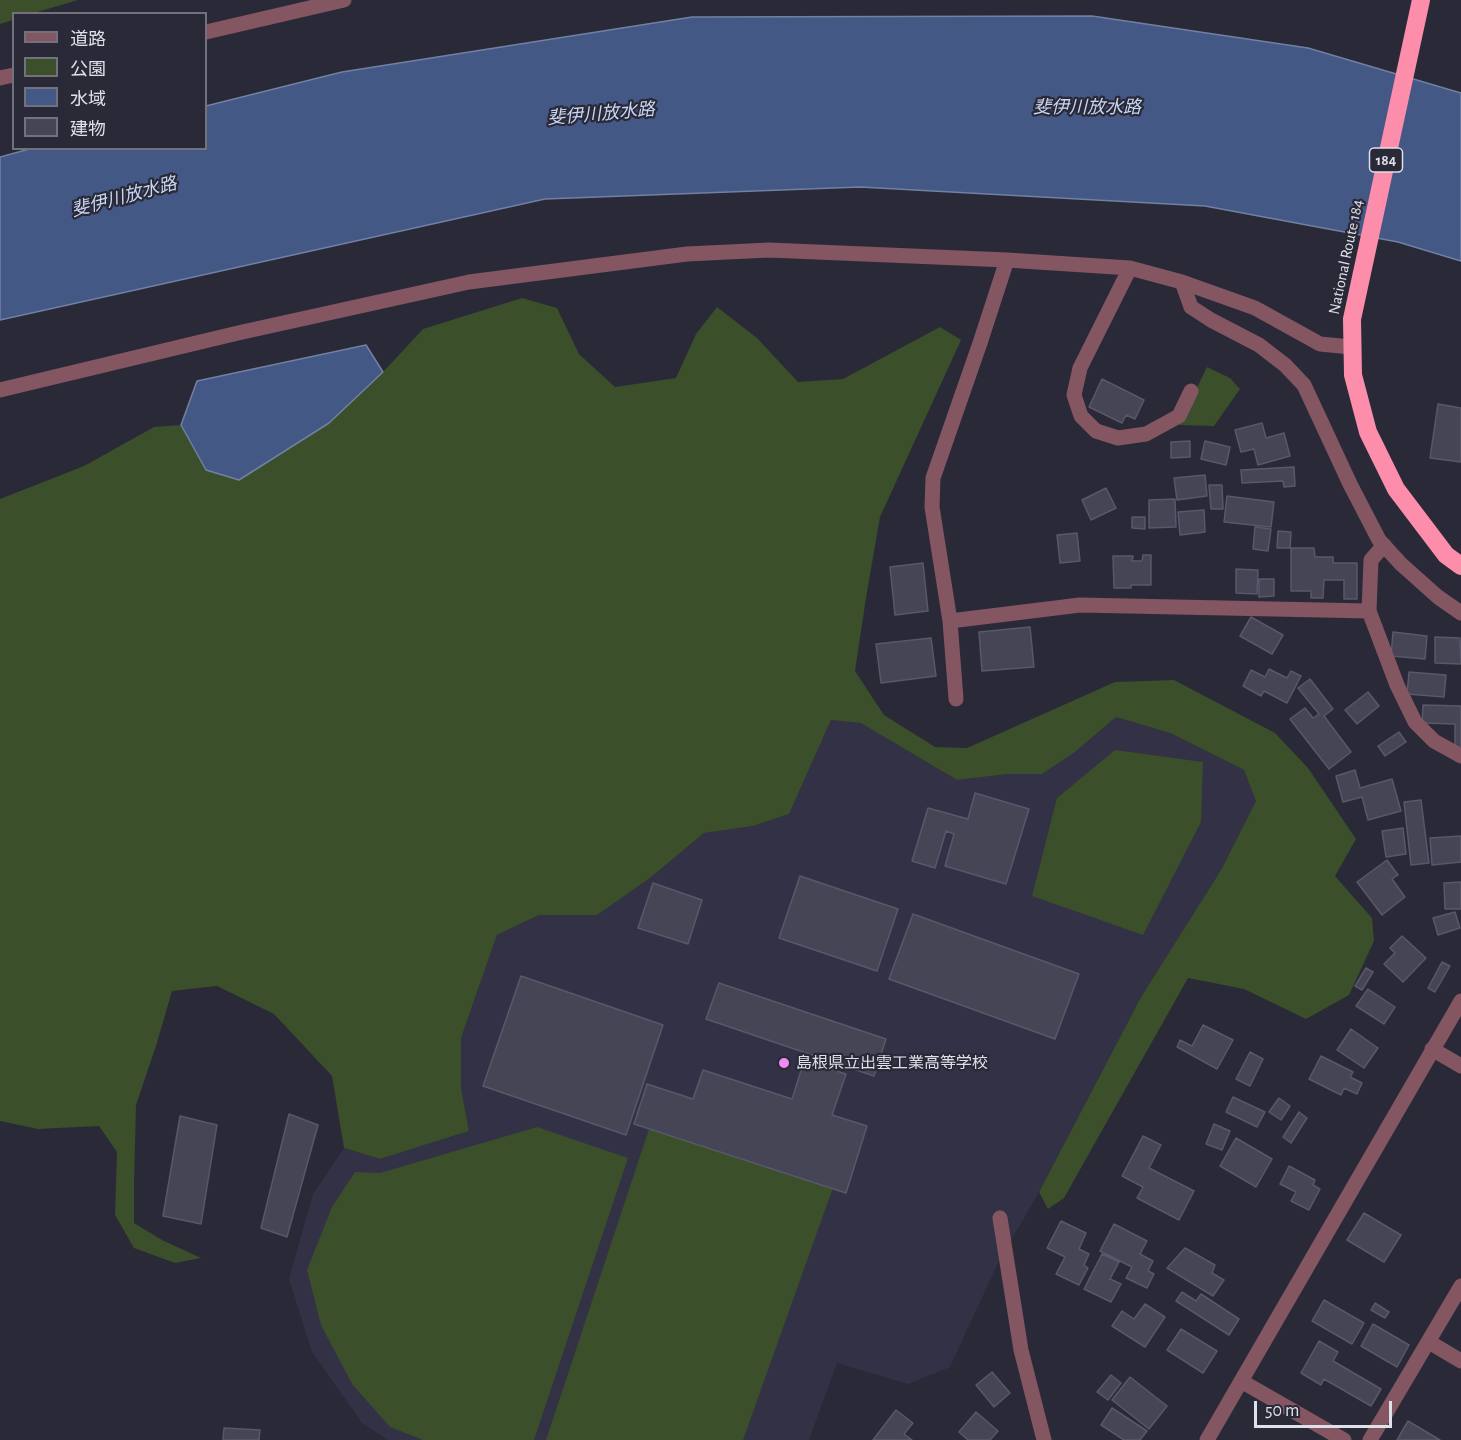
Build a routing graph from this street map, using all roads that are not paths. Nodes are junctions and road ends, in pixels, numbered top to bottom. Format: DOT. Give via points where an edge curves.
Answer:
graph roads {
  1 [pos="344,0"];
  2 [pos="1421,0"];
  3 [pos="207,32"];
  4 [pos="1007,260"];
  5 [pos="1130,268"];
  6 [pos="1182,282"];
  7 [pos="1351,347"];
  8 [pos="0,390"];
  9 [pos="1191,391"];
  10 [pos="1384,545"];
  11 [pos="1461,566"];
  12 [pos="1369,611"];
  13 [pos="1461,613"];
  14 [pos="950,621"];
  15 [pos="956,699"];
  16 [pos="1461,756"];
  17 [pos="1461,1001"];
  18 [pos="1432,1049"];
  19 [pos="1461,1066"];
  20 [pos="1000,1218"];
  21 [pos="1461,1286"];
  22 [pos="1429,1342"];
  23 [pos="1461,1360"];
  24 [pos="1241,1381"];
  25 [pos="1044,1440"];
  26 [pos="1207,1440"];
  27 [pos="1344,1440"];
  28 [pos="1370,1440"];
  1 -- 3 [label="street"];
  2 -- 7 [label="highway, National Route 184 / 184" via="1352,319"];
  4 -- 5 [label="street"];
  4 -- 8 [label="street" via="769,250 687,254 527,274 446,287"];
  4 -- 14 [label="street" via="933,478 932,507"];
  5 -- 6 [label="street"];
  5 -- 9 [label="street" via="1080,368 1074,395 1081,416 1096,431 1118,438 1146,435 1179,416"];
  6 -- 7 [label="street" via="1254,308 1320,344"];
  6 -- 10 [label="street" via="1191,307 1259,345 1304,385 1350,484"];
  7 -- 11 [label="highway, National Route 184 / 184" via="1353,375 1368,432 1396,489 1446,555"];
  10 -- 12 [label="street" via="1371,560"];
  10 -- 13 [label="street" via="1431,591"];
  12 -- 14 [label="street" via="1080,604"];
  12 -- 16 [label="street" via="1415,722 1434,741"];
  14 -- 15 [label="street"];
  17 -- 18 [label="street"];
  18 -- 19 [label="street"];
  18 -- 24 [label="street"];
  20 -- 25 [label="street" via="1021,1350"];
  21 -- 22 [label="street"];
  22 -- 23 [label="street"];
  22 -- 28 [label="street"];
  24 -- 26 [label="street"];
  24 -- 27 [label="street"];
}
